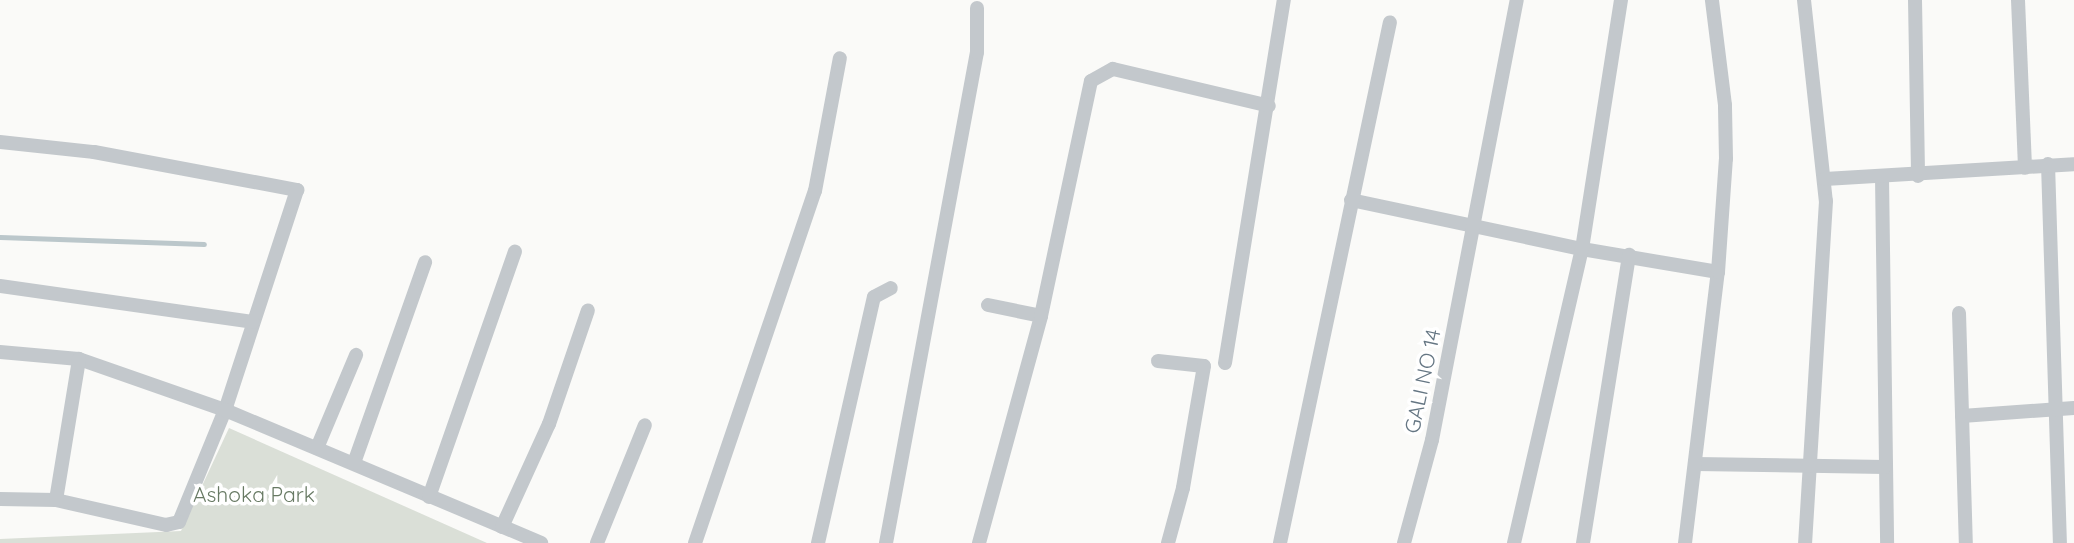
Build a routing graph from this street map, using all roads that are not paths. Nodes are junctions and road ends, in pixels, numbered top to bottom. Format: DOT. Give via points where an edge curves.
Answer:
graph roads {
  1 [pos="1284,0"];
  2 [pos="1517,0"];
  3 [pos="1621,0"];
  4 [pos="1712,0"];
  5 [pos="1804,0"];
  6 [pos="1916,0"];
  7 [pos="2018,0"];
  8 [pos="977,8"];
  9 [pos="1390,22"];
  10 [pos="840,58"];
  11 [pos="1269,106"];
  12 [pos="0,142"];
  13 [pos="2048,164"];
  14 [pos="2074,164"];
  15 [pos="2025,168"];
  16 [pos="1918,176"];
  17 [pos="1882,177"];
  18 [pos="1825,178"];
  19 [pos="1351,200"];
  20 [pos="1475,225"];
  21 [pos="1582,250"];
  22 [pos="515,251"];
  23 [pos="1629,255"];
  24 [pos="425,262"];
  25 [pos="1718,272"];
  26 [pos="0,286"];
  27 [pos="891,288"];
  28 [pos="988,305"];
  29 [pos="588,310"];
  30 [pos="1959,313"];
  31 [pos="1041,316"];
  32 [pos="252,322"];
  33 [pos="0,352"];
  34 [pos="356,355"];
  35 [pos="79,359"];
  36 [pos="1158,361"];
  37 [pos="1225,363"];
  38 [pos="2074,408"];
  39 [pos="2055,409"];
  40 [pos="225,410"];
  41 [pos="1962,416"];
  42 [pos="645,425"];
  43 [pos="317,448"];
  44 [pos="354,463"];
  45 [pos="1696,464"];
  46 [pos="1812,466"];
  47 [pos="1885,467"];
  48 [pos="429,497"];
  49 [pos="0,499"];
  50 [pos="57,500"];
  51 [pos="502,527"];
  52 [pos="541,543"];
  53 [pos="597,543"];
  54 [pos="695,543"];
  55 [pos="818,543"];
  56 [pos="886,543"];
  57 [pos="979,543"];
  58 [pos="1167,543"];
  59 [pos="1280,543"];
  60 [pos="1404,543"];
  61 [pos="1514,543"];
  62 [pos="1583,543"];
  63 [pos="1685,543"];
  64 [pos="1805,543"];
  65 [pos="1887,543"];
  66 [pos="1966,543"];
  67 [pos="2060,543"];
  1 -- 11 [label="street"];
  2 -- 20 [label="street, GALI NO 14"];
  3 -- 21 [label="street"];
  4 -- 25 [label="street" via="1726,136"];
  5 -- 18 [label="street"];
  6 -- 16 [label="street"];
  7 -- 15 [label="street"];
  8 -- 56 [label="street" via="977,52"];
  9 -- 19 [label="street"];
  10 -- 54 [label="street" via="815,191"];
  11 -- 31 [label="street" via="1113,69 1097,74 1088,90"];
  11 -- 37 [label="street"];
  12 -- 32 [label="street" via="94,152 297,190"];
  13 -- 14 [label="street"];
  13 -- 15 [label="street"];
  13 -- 39 [label="street"];
  15 -- 16 [label="street"];
  16 -- 17 [label="street"];
  17 -- 18 [label="street"];
  17 -- 47 [label="street"];
  18 -- 46 [label="street" via="1824,287"];
  19 -- 20 [label="street"];
  19 -- 59 [label="street"];
  20 -- 21 [label="street"];
  20 -- 60 [label="street, GALI NO 14" via="1432,440"];
  21 -- 23 [label="street"];
  21 -- 61 [label="street"];
  22 -- 48 [label="street"];
  23 -- 25 [label="street"];
  23 -- 62 [label="street"];
  24 -- 44 [label="street"];
  25 -- 45 [label="street"];
  26 -- 32 [label="street"];
  27 -- 55 [label="street" via="874,298"];
  28 -- 31 [label="street"];
  29 -- 51 [label="street" via="552,414"];
  30 -- 41 [label="street"];
  31 -- 57 [label="street"];
  32 -- 40 [label="street"];
  33 -- 35 [label="street"];
  34 -- 43 [label="street"];
  35 -- 40 [label="street"];
  35 -- 50 [label="street"];
  36 -- 58 [label="street" via="1204,366 1183,488"];
  38 -- 39 [label="street"];
  39 -- 41 [label="street"];
  39 -- 67 [label="street"];
  40 -- 43 [label="street"];
  40 -- 50 [label="street" via="179,522 166,525"];
  41 -- 66 [label="street"];
  42 -- 53 [label="street"];
  43 -- 44 [label="street"];
  44 -- 48 [label="street"];
  45 -- 46 [label="street"];
  45 -- 63 [label="street"];
  46 -- 47 [label="street"];
  46 -- 64 [label="street"];
  47 -- 65 [label="street"];
  48 -- 51 [label="street"];
  49 -- 50 [label="street"];
  51 -- 52 [label="street"];
}
